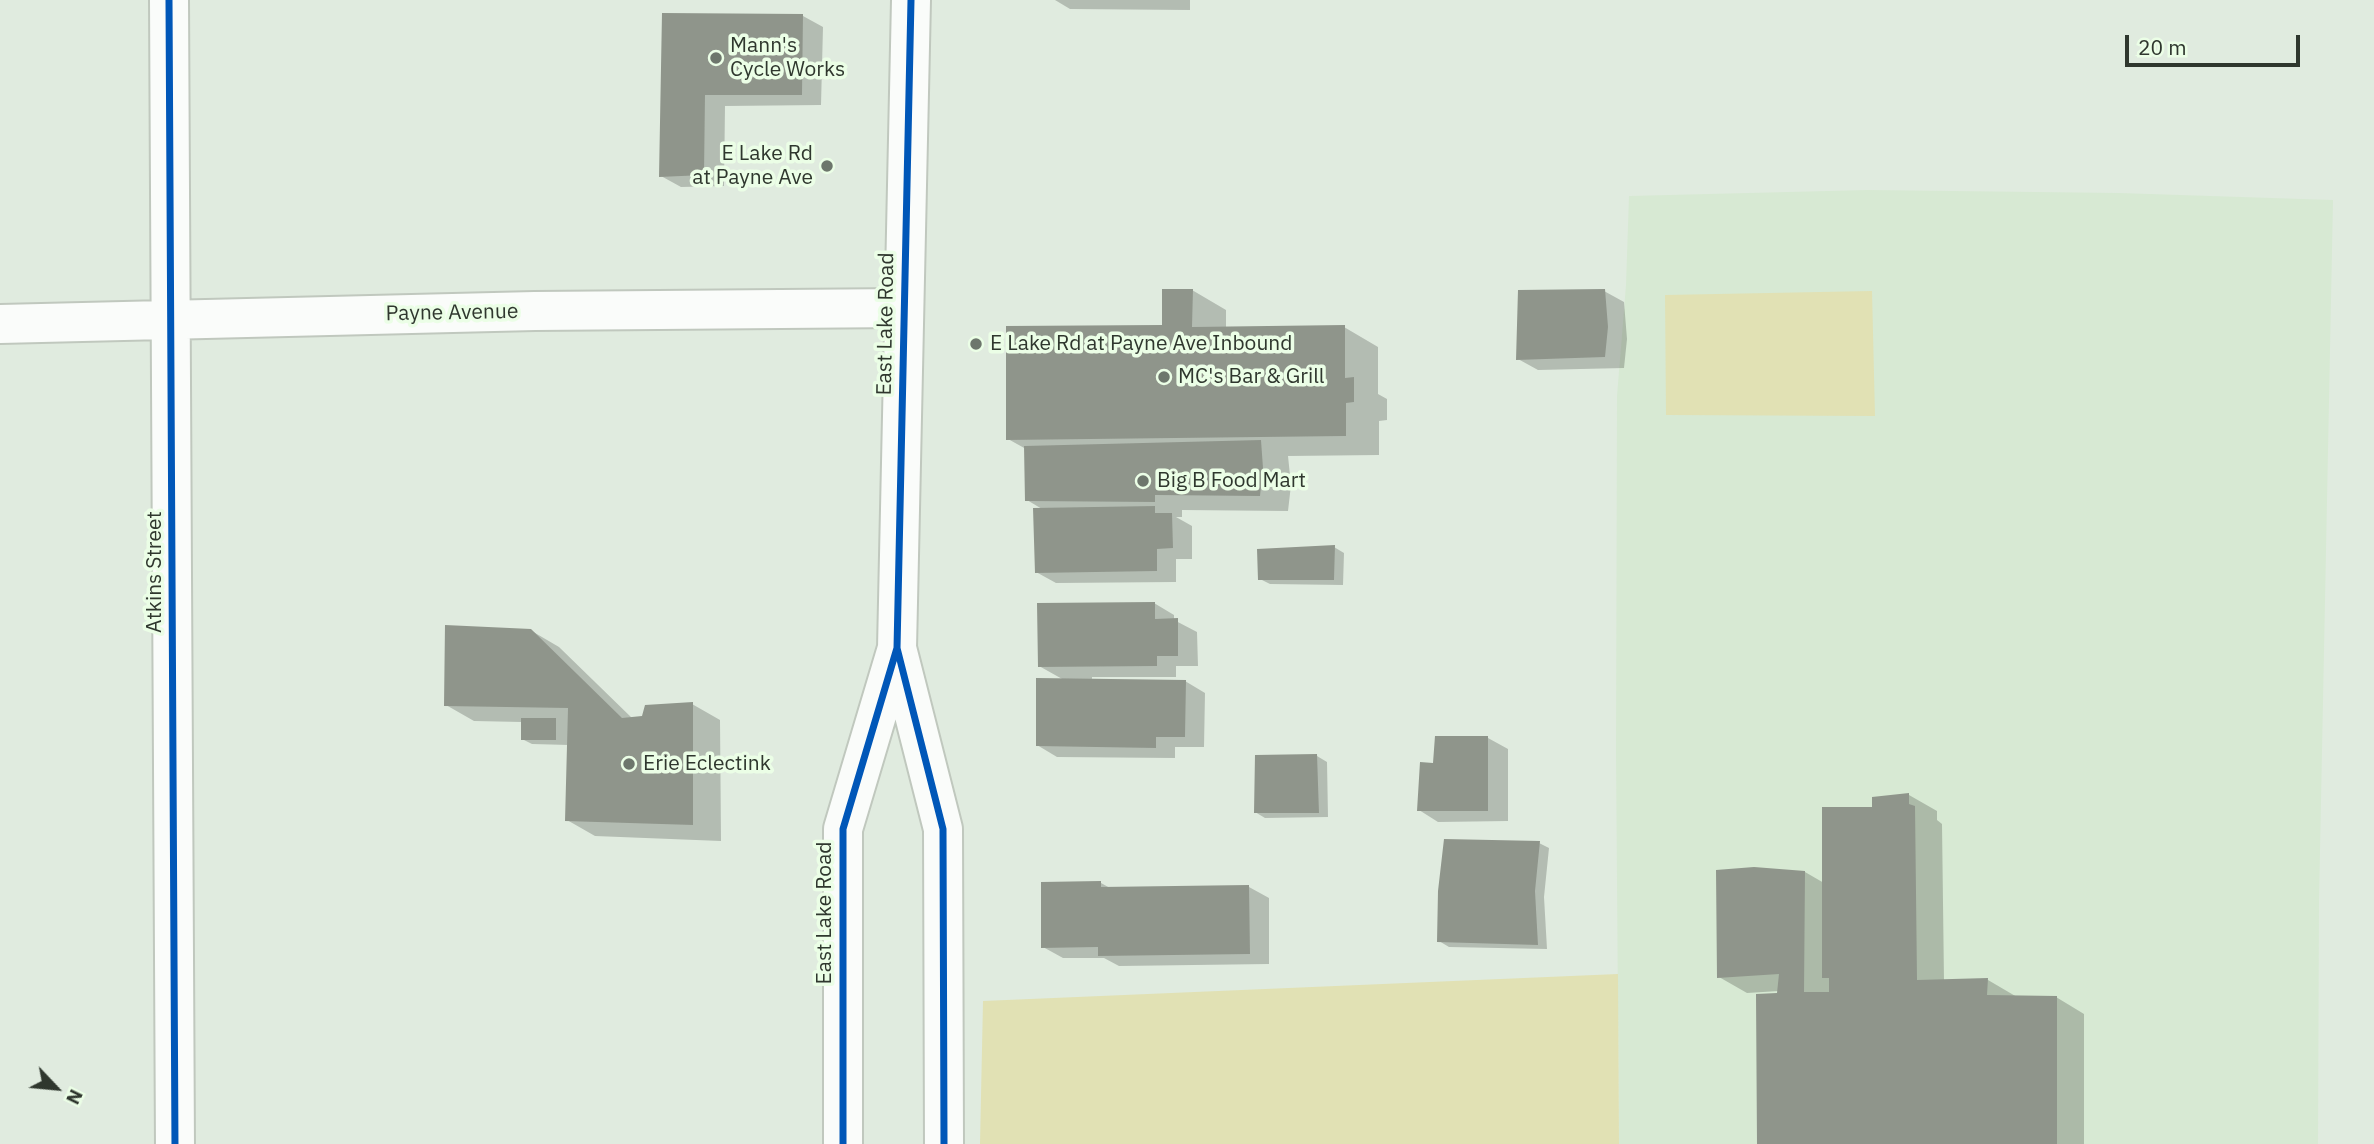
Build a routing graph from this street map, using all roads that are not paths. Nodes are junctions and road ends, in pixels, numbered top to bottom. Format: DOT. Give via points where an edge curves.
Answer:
graph roads {
  1 [pos="169,0"];
  2 [pos="911,0"];
  3 [pos="904,308"];
  4 [pos="172,320"];
  5 [pos="0,324"];
  6 [pos="897,648"];
  7 [pos="175,1144"];
  8 [pos="843,1144"];
  9 [pos="944,1144"];
  1 -- 4 [label="street, Atkins Street"];
  2 -- 3 [label="street, East Lake Road"];
  3 -- 4 [label="street, Payne Avenue"];
  3 -- 6 [label="street, East Lake Road"];
  4 -- 5 [label="street, Payne Avenue"];
  4 -- 7 [label="street, Atkins Street"];
  6 -- 8 [label="street, East Lake Road" via="843,829"];
  6 -- 9 [label="street, East Lake Road" via="943,829"];
}
